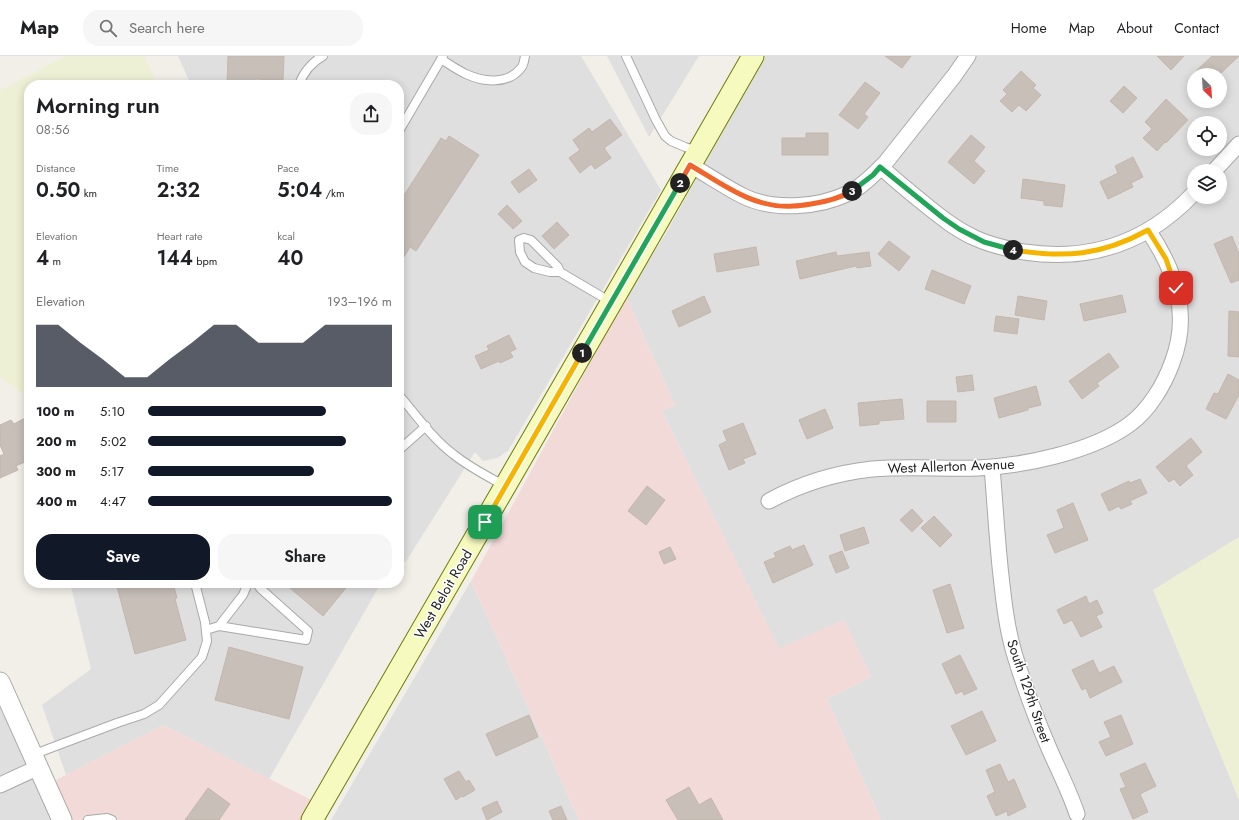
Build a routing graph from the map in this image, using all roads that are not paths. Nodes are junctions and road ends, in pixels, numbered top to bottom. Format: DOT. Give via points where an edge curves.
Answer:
graph roads {
  1 [pos="323,56"];
  2 [pos="525,56"];
  3 [pos="626,56"];
  4 [pos="753,56"];
  5 [pos="968,56"];
  6 [pos="442,58"];
  7 [pos="301,80"];
  8 [pos="404,123"];
  9 [pos="1239,144"];
  10 [pos="694,158"];
  11 [pos="1220,164"];
  12 [pos="880,167"];
  13 [pos="1187,199"];
  14 [pos="1148,230"];
  15 [pos="560,272"];
  16 [pos="612,302"];
  17 [pos="404,401"];
  18 [pos="426,426"];
  19 [pos="404,446"];
  20 [pos="992,467"];
  21 [pos="505,486"];
  22 [pos="769,501"];
  23 [pos="196,588"];
  24 [pos="246,588"];
  25 [pos="260,588"];
  26 [pos="219,626"];
  27 [pos="206,630"];
  28 [pos="0,682"];
  29 [pos="36,761"];
  30 [pos="0,785"];
  31 [pos="1077,814"];
  32 [pos="62,820"];
  33 [pos="88,820"];
  34 [pos="112,820"];
  35 [pos="312,820"];
  1 -- 7 [label="lane" via="311,65"];
  2 -- 6 [label="lane" via="522,67 505,80 485,80 467,74"];
  3 -- 10 [label="lane" via="665,136 685,147"];
  4 -- 10 [label="main road, West Beloit Road"];
  5 -- 12 [label="street"];
  6 -- 8 [label="lane"];
  9 -- 11 [label="street"];
  10 -- 12 [label="street" via="743,196 759,202 793,206 825,202 848,193"];
  10 -- 16 [label="main road, West Beloit Road"];
  12 -- 14 [label="street" via="959,229 984,242 1013,250 1059,255 1087,253 1120,244"];
  13 -- 14 [label="street" via="1168,217"];
  14 -- 20 [label="street, West Allerton Avenue" via="1170,270 1181,308 1180,337 1176,355 1168,376 1156,396 1137,418 1108,437 1051,458"];
  15 -- 15 [label="lane" via="534,268 525,262 520,252 519,240 531,240"];
  15 -- 16 [label="lane"];
  16 -- 21 [label="main road, West Beloit Road"];
  17 -- 18 [label="lane"];
  18 -- 19 [label="lane"];
  18 -- 21 [label="lane" via="453,454"];
  20 -- 22 [label="street, West Allerton Avenue" via="872,470 840,474 781,494"];
  20 -- 31 [label="street, South 129th Street" via="997,536 1010,640 1030,701"];
  21 -- 35 [label="main road, West Beloit Road"];
  23 -- 27 [label="lane"];
  24 -- 26 [label="lane"];
  25 -- 26 [label="lane" via="308,631 306,640"];
  26 -- 27 [label="lane"];
  27 -- 29 [label="lane" via="207,641 202,657 159,705"];
  28 -- 29 [label="street"];
  29 -- 30 [label="street"];
  29 -- 32 [label="street"];
  33 -- 34 [label="lane"];
}
